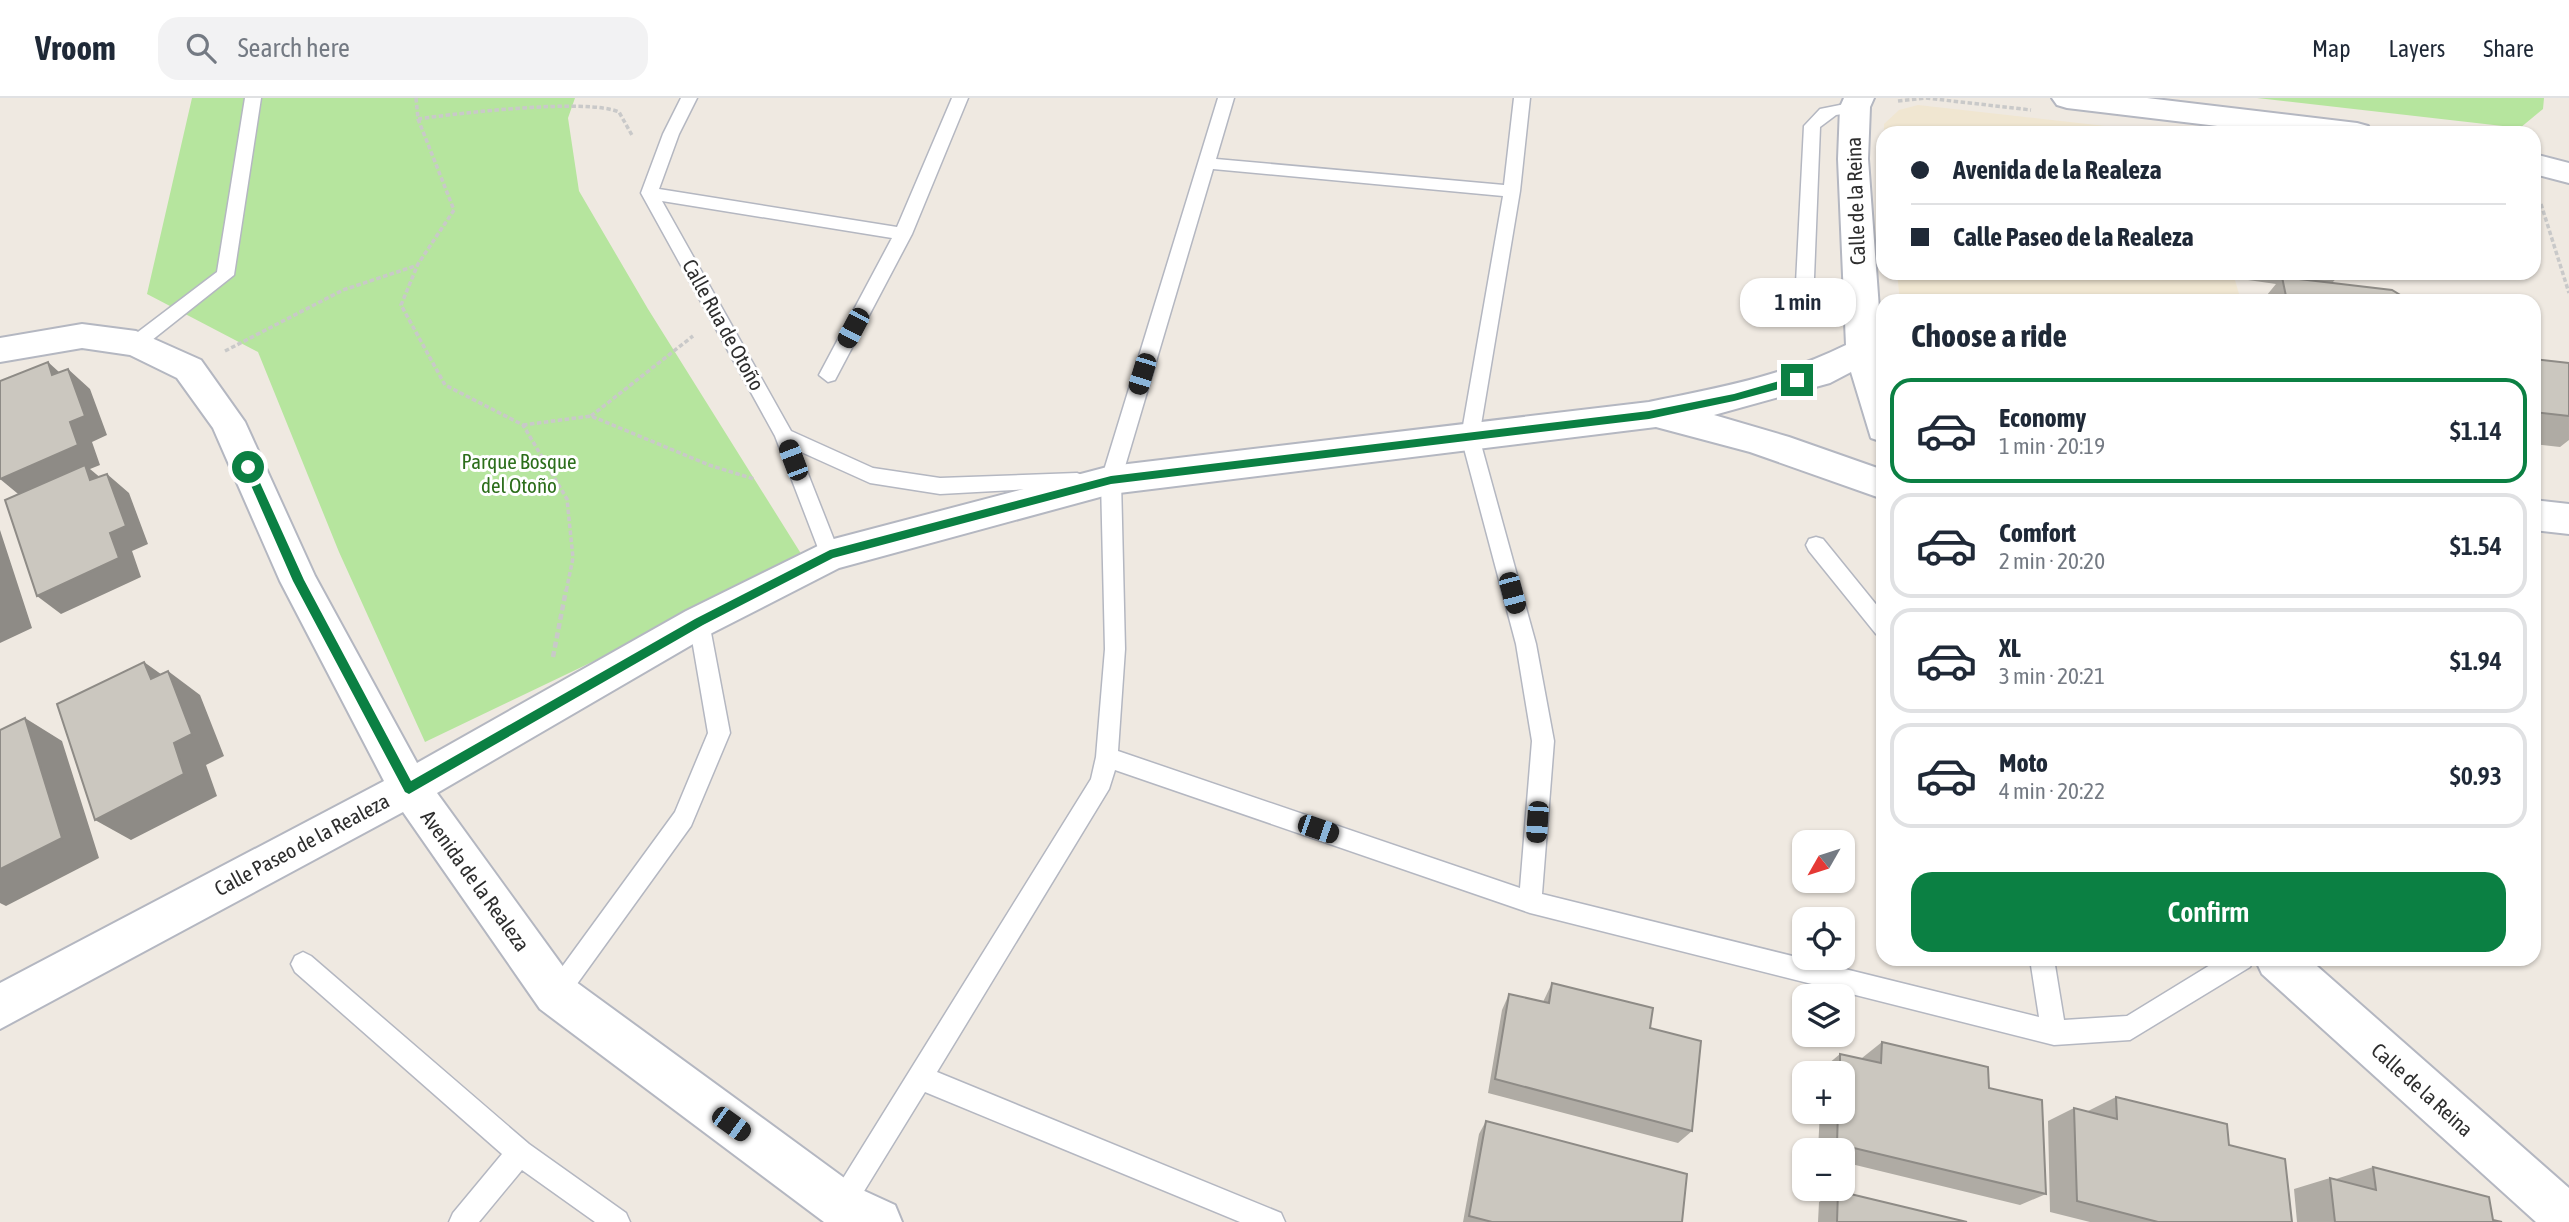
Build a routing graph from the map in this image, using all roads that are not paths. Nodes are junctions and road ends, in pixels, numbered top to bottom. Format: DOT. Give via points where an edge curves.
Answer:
graph roads {
  1 [pos="253,98"];
  2 [pos="688,98"];
  3 [pos="960,98"];
  4 [pos="1226,98"];
  5 [pos="1522,98"];
  6 [pos="2067,98"];
  7 [pos="1857,103"];
  8 [pos="2299,126"];
  9 [pos="1204,163"];
  10 [pos="2541,166"];
  11 [pos="2569,173"];
  12 [pos="1512,191"];
  13 [pos="649,192"];
  14 [pos="903,234"];
  15 [pos="1804,303"];
  16 [pos="136,344"];
  17 [pos="0,350"];
  18 [pos="1863,351"];
  19 [pos="828,375"];
  20 [pos="1876,402"];
  21 [pos="1649,415"];
  22 [pos="784,436"];
  23 [pos="1470,437"];
  24 [pos="1111,480"];
  25 [pos="1876,482"];
  26 [pos="2541,516"];
  27 [pos="2569,519"];
  28 [pos="1816,544"];
  29 [pos="830,555"];
  30 [pos="1876,619"];
  31 [pos="699,622"];
  32 [pos="1107,757"];
  33 [pos="409,789"];
  34 [pos="1530,902"];
  35 [pos="303,964"];
  36 [pos="2043,966"];
  37 [pos="2231,966"];
  38 [pos="2285,966"];
  39 [pos="556,994"];
  40 [pos="0,1007"];
  41 [pos="2054,1033"];
  42 [pos="922,1078"];
  43 [pos="520,1153"];
  44 [pos="841,1205"];
  45 [pos="2569,1220"];
  46 [pos="461,1222"];
  47 [pos="617,1222"];
  48 [pos="878,1222"];
  49 [pos="1272,1222"];
  1 -- 16 [label="lane" via="225,275"];
  2 -- 13 [label="lane"];
  3 -- 14 [label="lane"];
  4 -- 9 [label="lane"];
  5 -- 12 [label="lane"];
  6 -- 8 [label="street"];
  7 -- 15 [label="lane" via="1829,110 1812,126"];
  7 -- 18 [label="street, Calle de la Reina" via="1853,159"];
  9 -- 12 [label="lane"];
  9 -- 24 [label="lane"];
  10 -- 11 [label="street"];
  12 -- 23 [label="lane"];
  13 -- 14 [label="lane"];
  13 -- 22 [label="lane, Calle Rua de Otoño"];
  14 -- 19 [label="lane"];
  16 -- 17 [label="street, Avenida de la Realeza" via="82,336"];
  16 -- 33 [label="street, Avenida de la Realeza" via="189,369 228,422 299,581"];
  18 -- 20 [label="street, Calle de la Reina"];
  18 -- 21 [label="street, Calle Paseo de la Realeza" via="1818,374 1734,398"];
  21 -- 23 [label="street, Calle Paseo de la Realeza"];
  21 -- 25 [label="street, Calle Paseo de la Realeza" via="1769,442"];
  22 -- 24 [label="lane" via="870,475 929,484"];
  22 -- 29 [label="lane, Calle Rua de Otoño"];
  23 -- 24 [label="street, Calle Paseo de la Realeza"];
  23 -- 34 [label="lane" via="1526,645 1543,741"];
  24 -- 29 [label="street, Calle Paseo de la Realeza"];
  24 -- 32 [label="lane" via="1115,649"];
  26 -- 27 [label="street"];
  28 -- 30 [label="lane"];
  29 -- 31 [label="street, Calle Paseo de la Realeza"];
  31 -- 33 [label="street, Calle Paseo de la Realeza"];
  31 -- 39 [label="lane" via="719,733 683,819"];
  32 -- 34 [label="lane"];
  32 -- 42 [label="lane" via="1101,782"];
  33 -- 39 [label="street, Avenida de la Realeza"];
  33 -- 40 [label="street, Calle Paseo de la Realeza"];
  34 -- 41 [label="lane"];
  35 -- 43 [label="lane"];
  36 -- 41 [label="lane"];
  37 -- 41 [label="lane" via="2130,1028"];
  38 -- 45 [label="street, Calle de la Reina"];
  39 -- 44 [label="street, Avenida de la Realeza"];
  42 -- 44 [label="lane"];
  42 -- 49 [label="lane"];
  43 -- 46 [label="lane"];
  43 -- 47 [label="lane"];
  44 -- 48 [label="street, Avenida de la Realeza"];
}
